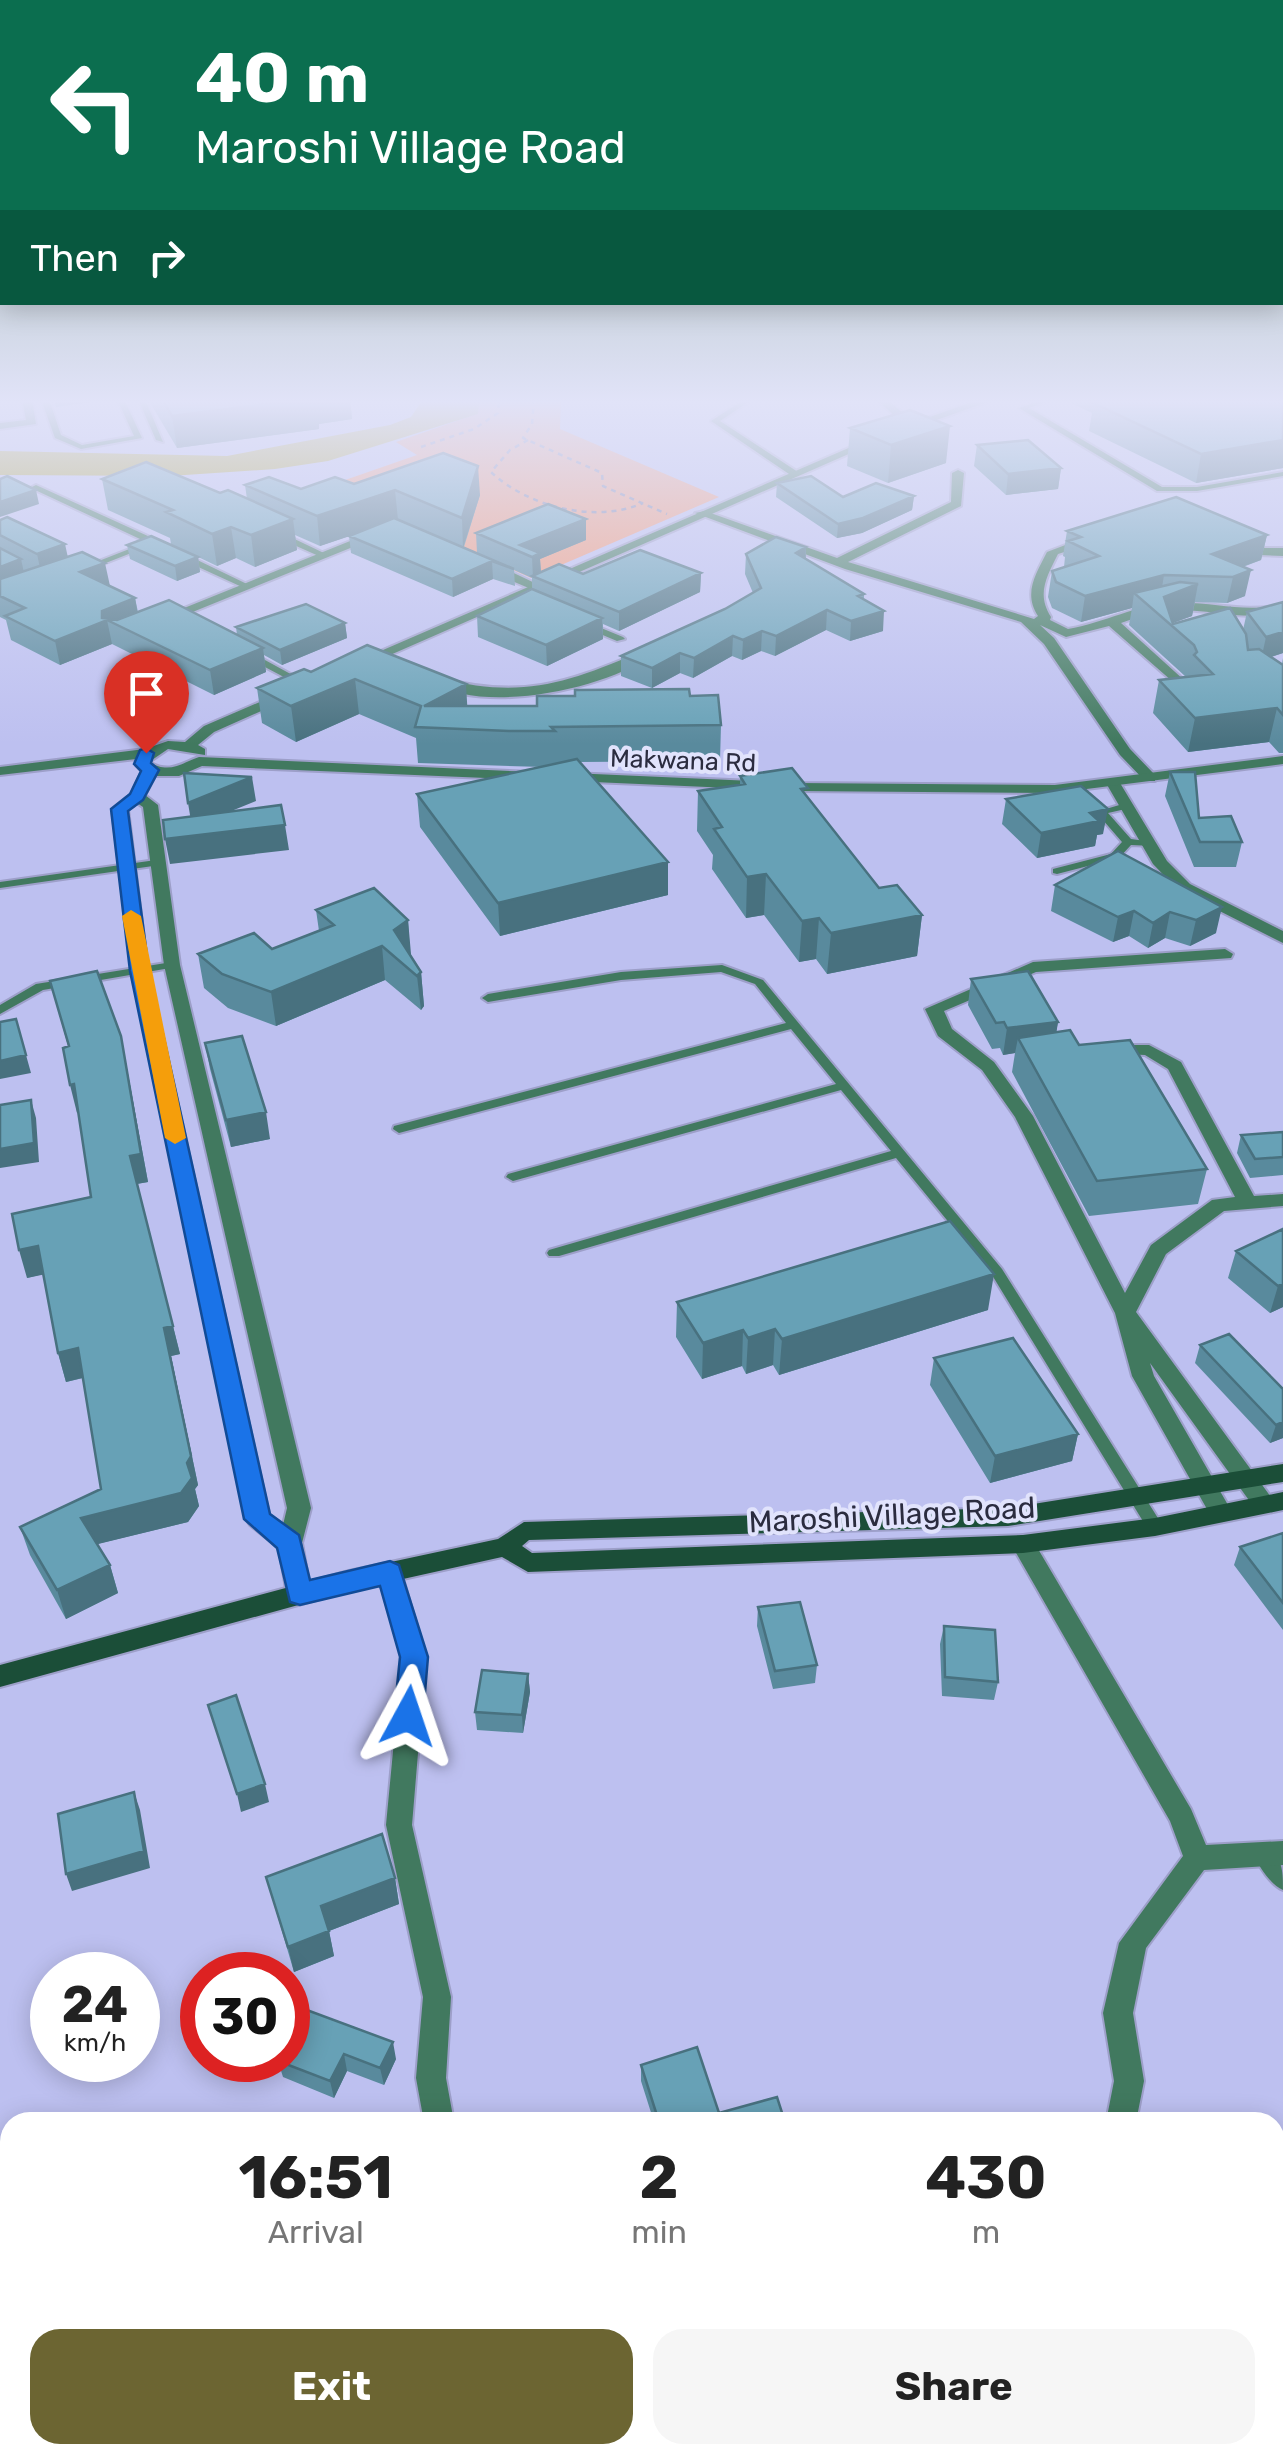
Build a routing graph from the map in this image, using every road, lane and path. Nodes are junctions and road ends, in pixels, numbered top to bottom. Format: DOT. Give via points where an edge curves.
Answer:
graph roads {
  1 [pos="92,514"];
  2 [pos="668,514"];
  3 [pos="699,514"];
  4 [pos="704,514"];
  5 [pos="936,514"];
  6 [pos="673,516"];
  7 [pos="396,528"];
  8 [pos="267,529"];
  9 [pos="1106,535"];
  10 [pos="1229,536"];
  11 [pos="154,543"];
  12 [pos="1283,552"];
  13 [pos="324,555"];
  14 [pos="838,562"];
  15 [pos="483,564"];
  16 [pos="80,570"];
  17 [pos="245,586"];
  18 [pos="535,586"];
  19 [pos="1283,608"];
  20 [pos="574,619"];
  21 [pos="1112,622"];
  22 [pos="148,625"];
  23 [pos="620,639"];
  24 [pos="245,653"];
  25 [pos="651,653"];
  26 [pos="379,654"];
  27 [pos="396,662"];
  28 [pos="351,667"];
  29 [pos="429,677"];
  30 [pos="322,680"];
  31 [pos="1180,684"];
  32 [pos="307,686"];
  33 [pos="188,746"];
  34 [pos="1283,760"];
  35 [pos="146,762"];
  36 [pos="199,762"];
  37 [pos="0,771"];
  38 [pos="1150,778"];
  39 [pos="0,781"];
  40 [pos="1112,782"];
  41 [pos="137,796"];
  42 [pos="1126,806"];
  43 [pos="1128,842"];
  44 [pos="1149,844"];
  45 [pos="156,864"];
  46 [pos="124,868"];
  47 [pos="1056,871"];
  48 [pos="0,884"];
  49 [pos="1283,938"];
  50 [pos="1225,954"];
  51 [pos="172,966"];
  52 [pos="140,971"];
  53 [pos="488,998"];
  54 [pos="0,1010"];
  55 [pos="792,1025"];
  56 [pos="1086,1052"];
  57 [pos="842,1086"];
  58 [pos="399,1129"];
  59 [pos="898,1153"];
  60 [pos="513,1177"];
  61 [pos="1283,1200"];
  62 [pos="1248,1203"];
  63 [pos="554,1253"];
  64 [pos="1125,1313"];
  65 [pos="1283,1473"];
  66 [pos="1248,1480"];
  67 [pos="1208,1488"];
  68 [pos="1137,1498"];
  69 [pos="1274,1502"];
  70 [pos="1220,1512"];
  71 [pos="1155,1527"];
  72 [pos="290,1543"];
  73 [pos="1023,1544"];
  74 [pos="505,1546"];
  75 [pos="390,1572"];
  76 [pos="300,1594"];
  77 [pos="0,1676"];
  78 [pos="1273,1854"];
  79 [pos="1198,1858"];
  80 [pos="1283,1881"];
  81 [pos="437,2112"];
  82 [pos="1123,2112"];
  1 -- 11 [label="lane"];
  2 -- 6 [label="path"];
  3 -- 18 [label="street"];
  4 -- 14 [label="street"];
  5 -- 14 [label="street"];
  7 -- 13 [label="street"];
  8 -- 13 [label="lane"];
  9 -- 21 [label="street" via="1053,552 1034,593 1045,617 1040,620 1066,633"];
  10 -- 12 [label="street" via="1263,552"];
  11 -- 16 [label="lane"];
  11 -- 17 [label="lane"];
  13 -- 17 [label="street"];
  14 -- 38 [label="street" via="1026,620 1049,641"];
  15 -- 18 [label="street"];
  17 -- 22 [label="street"];
  18 -- 26 [label="street"];
  19 -- 21 [label="street" via="1228,622 1160,608"];
  20 -- 23 [label="lane"];
  21 -- 31 [label="street"];
  24 -- 32 [label="lane"];
  25 -- 29 [label="street" via="570,687 513,694 477,692"];
  26 -- 27 [label="street"];
  26 -- 28 [label="street"];
  30 -- 32 [label="street"];
  32 -- 33 [label="street" via="209,729"];
  33 -- 35 [label="street" via="165,746"];
  33 -- 36 [label="street" via="200,753"];
  34 -- 38 [label="street, Makwana Rd"];
  35 -- 36 [label="street, Makwana Rd" via="179,772"];
  35 -- 37 [label="street"];
  35 -- 39 [label="street"];
  35 -- 41 [label="street"];
  36 -- 40 [label="street, Makwana Rd" via="796,787 1055,789"];
  38 -- 40 [label="street, Makwana Rd"];
  40 -- 42 [label="street"];
  41 -- 45 [label="street" via="150,805"];
  41 -- 46 [label="street" via="120,809"];
  42 -- 43 [label="lane" via="1095,809"];
  42 -- 44 [label="street"];
  43 -- 44 [label="lane"];
  43 -- 47 [label="lane" via="1115,856"];
  44 -- 49 [label="street" via="1184,887"];
  45 -- 46 [label="lane"];
  45 -- 51 [label="street"];
  46 -- 48 [label="lane"];
  46 -- 52 [label="street"];
  50 -- 64 [label="street" via="1034,966 934,1009 944,1032 998,1065"];
  51 -- 52 [label="lane"];
  51 -- 72 [label="street" via="300,1508"];
  52 -- 54 [label="lane" via="40,987"];
  52 -- 72 [label="street" via="258,1519"];
  53 -- 55 [label="lane" via="722,968 759,982"];
  55 -- 57 [label="lane"];
  55 -- 58 [label="lane"];
  56 -- 62 [label="street" via="1149,1050 1175,1066"];
  57 -- 59 [label="lane"];
  57 -- 60 [label="lane"];
  59 -- 63 [label="lane"];
  59 -- 68 [label="lane" via="997,1272"];
  61 -- 62 [label="street"];
  62 -- 64 [label="street" via="1218,1205 1158,1250"];
  64 -- 66 [label="street"];
  64 -- 67 [label="street" via="1143,1376"];
  65 -- 66 [label="main road, Maroshi Village Road"];
  66 -- 67 [label="main road, Maroshi Village Road"];
  66 -- 69 [label="street"];
  67 -- 68 [label="main road, Maroshi Village Road"];
  67 -- 70 [label="street"];
  68 -- 71 [label="lane"];
  68 -- 74 [label="main road, Maroshi Village Road" via="1008,1517 524,1531"];
  69 -- 70 [label="main road, Maroshi Village Road"];
  70 -- 71 [label="main road, Maroshi Village Road"];
  71 -- 73 [label="main road, Maroshi Village Road"];
  72 -- 76 [label="street"];
  73 -- 74 [label="main road, Maroshi Village Road" via="528,1563"];
  73 -- 79 [label="street" via="1182,1817"];
  74 -- 75 [label="main road, Maroshi Village Road"];
  75 -- 76 [label="main road, Maroshi Village Road"];
  75 -- 81 [label="street" via="414,1657 399,1825 436,1997 431,2078"];
  76 -- 77 [label="main road, Maroshi Village Road"];
  78 -- 79 [label="street"];
  78 -- 80 [label="lane"];
  79 -- 82 [label="street" via="1133,1943 1118,2013 1128,2081"];
}
